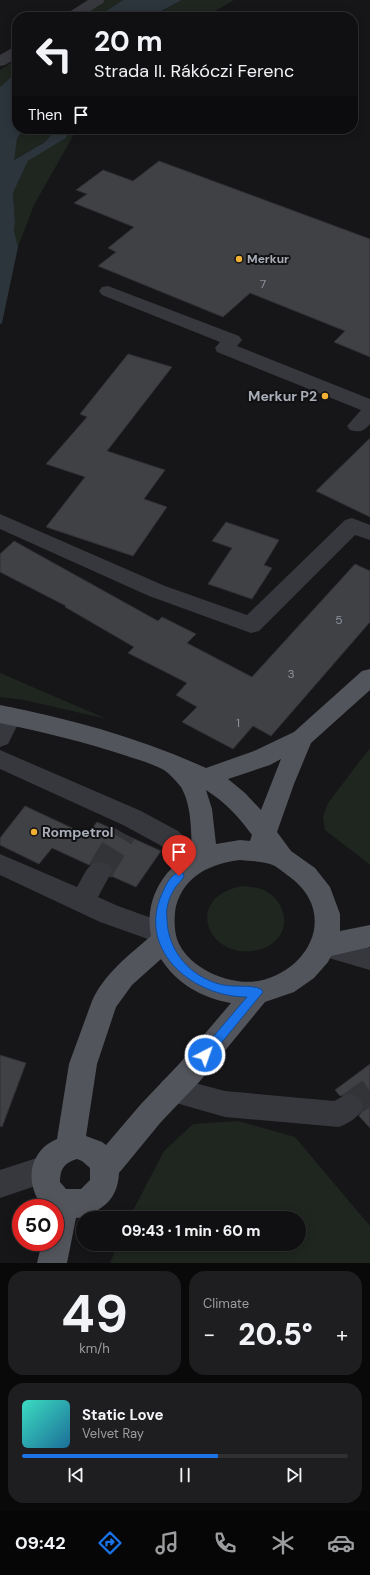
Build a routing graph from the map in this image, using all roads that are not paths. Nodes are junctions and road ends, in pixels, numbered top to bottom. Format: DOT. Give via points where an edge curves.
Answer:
graph roads {
  1 [pos="98,0"];
  2 [pos="79,12"];
  3 [pos="12,54"];
  4 [pos="0,62"];
  5 [pos="108,291"];
  6 [pos="370,406"];
  7 [pos="370,412"];
  8 [pos="357,426"];
  9 [pos="0,521"];
  10 [pos="370,533"];
  11 [pos="370,678"];
  12 [pos="5,715"];
  13 [pos="0,738"];
  14 [pos="302,738"];
  15 [pos="0,759"];
  16 [pos="173,764"];
  17 [pos="204,778"];
  18 [pos="261,843"];
  19 [pos="196,862"];
  20 [pos="0,864"];
  21 [pos="100,870"];
  22 [pos="82,901"];
  23 [pos="370,936"];
  24 [pos="163,937"];
  25 [pos="324,946"];
  26 [pos="370,959"];
  27 [pos="258,992"];
  28 [pos="172,1090"];
  29 [pos="349,1106"];
  30 [pos="70,1147"];
  31 [pos="46,1168"];
  32 [pos="105,1168"];
  33 [pos="0,1184"];
  34 [pos="65,1203"];
  35 [pos="52,1263"];
  1 -- 2 [label="street"];
  3 -- 4 [label="street"];
  5 -- 6 [label="street" via="233,340 224,348"];
  7 -- 8 [label="street"];
  9 -- 10 [label="street" via="156,591 251,625 352,525"];
  11 -- 14 [label="main road"];
  12 -- 13 [label="street"];
  12 -- 16 [label="main road" via="59,726"];
  14 -- 17 [label="main road" via="262,758"];
  14 -- 18 [label="main road"];
  15 -- 19 [label="street" via="127,826 169,838"];
  16 -- 17 [label="main road"];
  16 -- 19 [label="main road" via="190,782 203,823"];
  17 -- 18 [label="main road" via="228,792 243,806"];
  18 -- 19 [label="main road" via="240,850 222,852"];
  18 -- 25 [label="main road" via="302,871 316,887 325,906 328,926"];
  19 -- 24 [label="main road" via="170,886 161,909"];
  20 -- 22 [label="street"];
  21 -- 22 [label="street"];
  22 -- 24 [label="street"];
  23 -- 25 [label="main road"];
  24 -- 27 [label="main road" via="175,960 199,980 237,992"];
  24 -- 30 [label="main road" via="123,977 105,1001 83,1064"];
  25 -- 26 [label="street"];
  25 -- 27 [label="main road" via="314,962 299,977 279,987"];
  27 -- 28 [label="main road"];
  28 -- 29 [label="street" via="225,1104 339,1114"];
  28 -- 32 [label="main road"];
  30 -- 31 [label="main road" via="56,1154"];
  30 -- 32 [label="main road" via="93,1151"];
  31 -- 33 [label="street"];
  31 -- 34 [label="main road" via="46,1186 51,1194"];
  32 -- 34 [label="main road" via="102,1188 97,1194 80,1204"];
  34 -- 35 [label="main road"];
}
